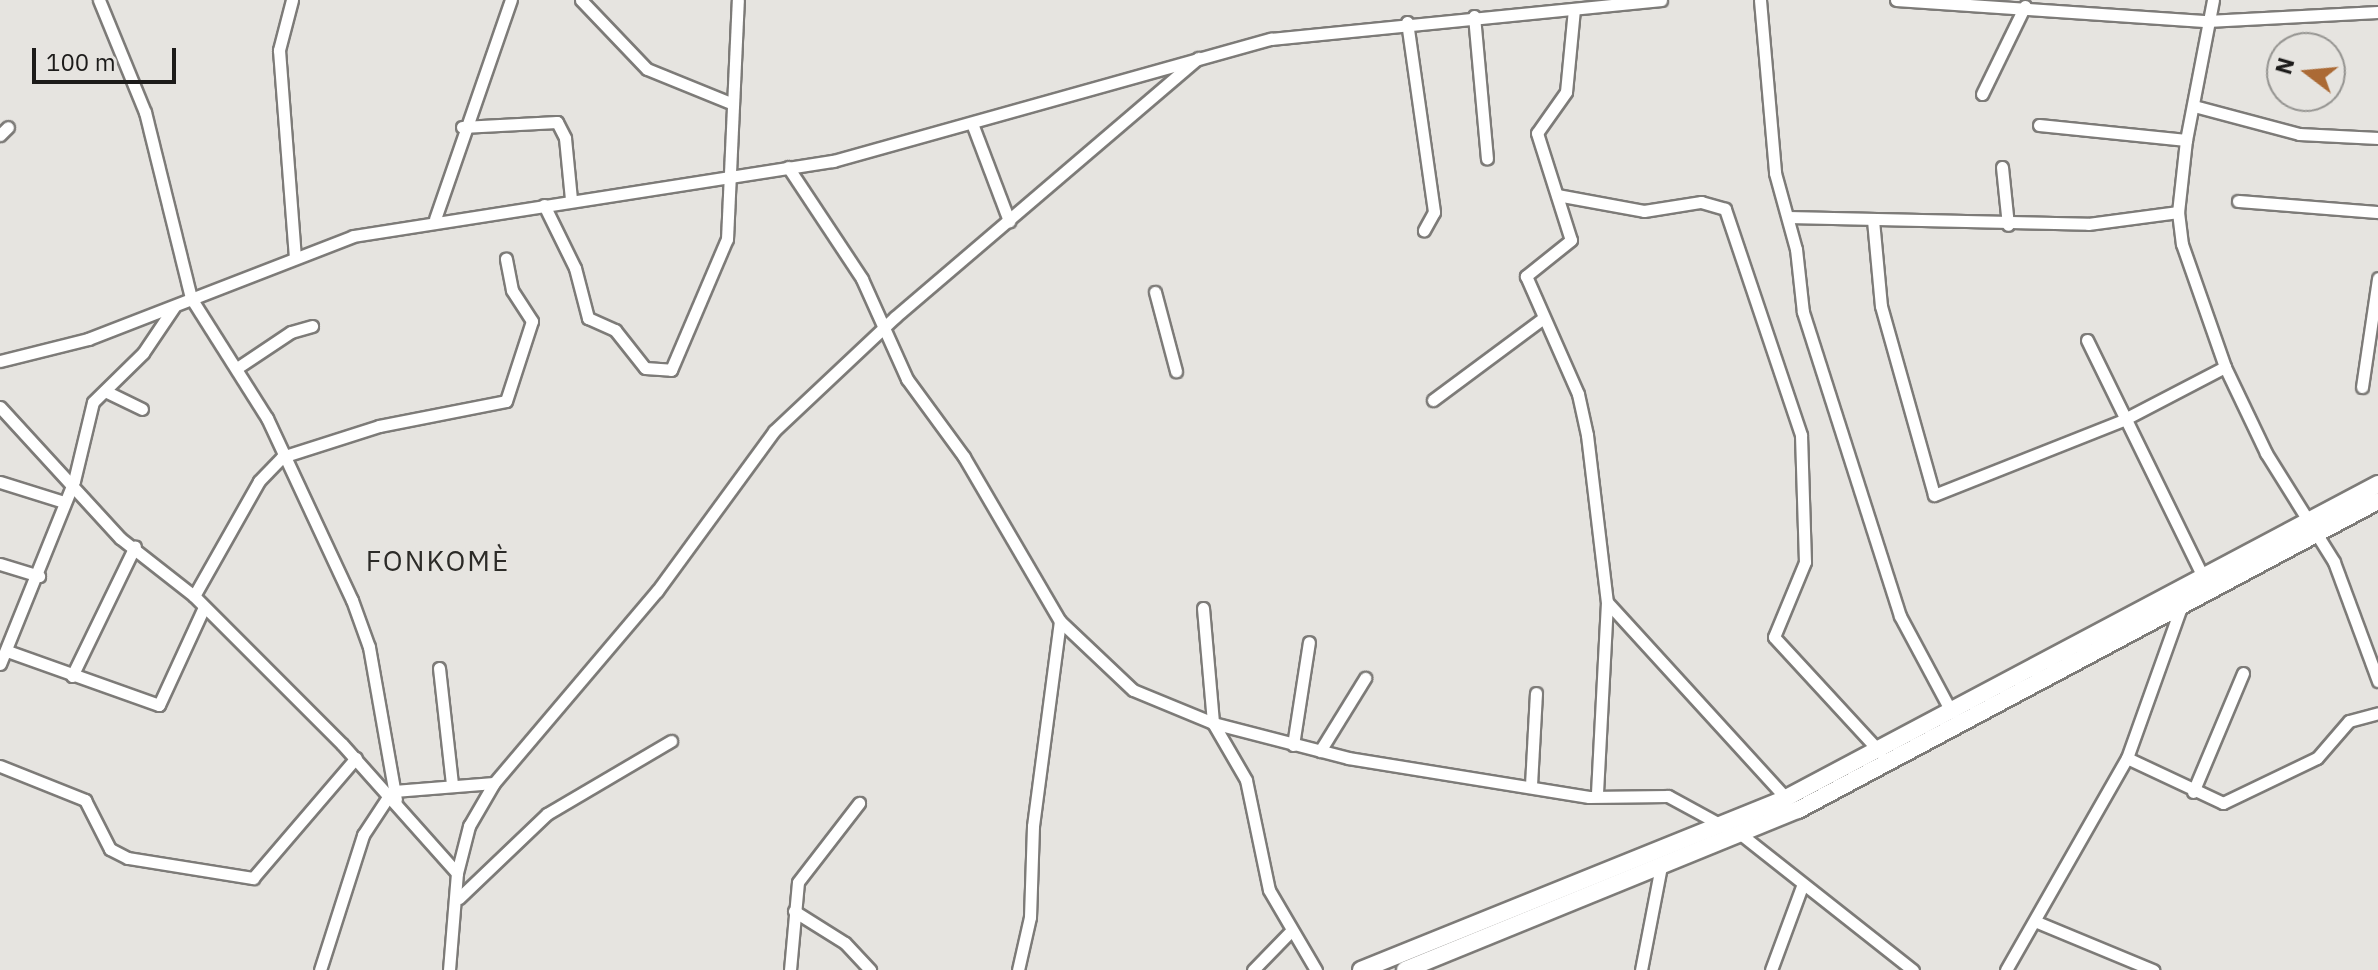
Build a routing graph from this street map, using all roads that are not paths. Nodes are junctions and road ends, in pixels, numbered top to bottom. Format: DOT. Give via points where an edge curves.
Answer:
graph roads {
  1 [pos="99,0"];
  2 [pos="292,0"];
  3 [pos="511,0"];
  4 [pos="581,0"];
  5 [pos="738,0"];
  6 [pos="1661,0"];
  7 [pos="1760,0"];
  8 [pos="1896,0"];
  9 [pos="2213,0"];
  10 [pos="1965,1"];
  11 [pos="2025,6"];
  12 [pos="1574,9"];
  13 [pos="2378,12"];
  14 [pos="1474,16"];
  15 [pos="2207,21"];
  16 [pos="1407,22"];
  17 [pos="1201,55"];
  18 [pos="1982,94"];
  19 [pos="733,104"];
  20 [pos="2194,106"];
  21 [pos="2039,125"];
  22 [pos="973,126"];
  23 [pos="462,127"];
  24 [pos="2378,138"];
  25 [pos="2186,140"];
  26 [pos="1487,158"];
  27 [pos="788,167"];
  28 [pos="2002,167"];
  29 [pos="735,178"];
  30 [pos="1557,195"];
  31 [pos="571,199"];
  32 [pos="2238,201"];
  33 [pos="544,205"];
  34 [pos="2178,212"];
  35 [pos="2378,212"];
  36 [pos="1788,217"];
  37 [pos="435,219"];
  38 [pos="1873,220"];
  39 [pos="1009,221"];
  40 [pos="2008,225"];
  41 [pos="1424,230"];
  42 [pos="295,257"];
  43 [pos="506,259"];
  44 [pos="2378,278"];
  45 [pos="1155,292"];
  46 [pos="191,298"];
  47 [pos="174,307"];
  48 [pos="1542,319"];
  49 [pos="312,326"];
  50 [pos="883,332"];
  51 [pos="2087,340"];
  52 [pos="0,361"];
  53 [pos="2225,367"];
  54 [pos="237,368"];
  55 [pos="1176,371"];
  56 [pos="2362,387"];
  57 [pos="105,391"];
  58 [pos="1433,400"];
  59 [pos="0,407"];
  60 [pos="142,409"];
  61 [pos="2123,420"];
  62 [pos="282,457"];
  63 [pos="74,481"];
  64 [pos="0,482"];
  65 [pos="2378,484"];
  66 [pos="2378,501"];
  67 [pos="64,502"];
  68 [pos="2316,527"];
  69 [pos="135,546"];
  70 [pos="0,564"];
  71 [pos="39,576"];
  72 [pos="2204,579"];
  73 [pos="194,596"];
  74 [pos="1607,602"];
  75 [pos="204,607"];
  76 [pos="1203,608"];
  77 [pos="2180,610"];
  78 [pos="1060,621"];
  79 [pos="1309,642"];
  80 [pos="7,645"];
  81 [pos="0,664"];
  82 [pos="439,668"];
  83 [pos="2243,673"];
  84 [pos="72,676"];
  85 [pos="1365,678"];
  86 [pos="2378,681"];
  87 [pos="1536,693"];
  88 [pos="1952,713"];
  89 [pos="2378,713"];
  90 [pos="1213,723"];
  91 [pos="671,741"];
  92 [pos="1293,745"];
  93 [pos="1320,751"];
  94 [pos="1880,753"];
  95 [pos="356,758"];
  96 [pos="2127,758"];
  97 [pos="0,766"];
  98 [pos="452,783"];
  99 [pos="494,783"];
  100 [pos="1531,785"];
  101 [pos="2193,792"];
  102 [pos="394,795"];
  103 [pos="1597,796"];
  104 [pos="1786,798"];
  105 [pos="859,803"];
  106 [pos="1724,827"];
  107 [pos="1744,835"];
  108 [pos="1661,866"];
  109 [pos="457,873"];
  110 [pos="1802,886"];
  111 [pos="459,898"];
  112 [pos="794,911"];
  113 [pos="2037,922"];
  114 [pos="1290,932"];
  115 [pos="320,970"];
  116 [pos="449,970"];
  117 [pos="790,970"];
  118 [pos="870,970"];
  119 [pos="1018,970"];
  120 [pos="1253,970"];
  121 [pos="1316,970"];
  122 [pos="1361,970"];
  123 [pos="1405,970"];
  124 [pos="1641,970"];
  125 [pos="1771,970"];
  126 [pos="1913,970"];
  127 [pos="2006,970"];
  128 [pos="2153,970"];
  1 -- 46 [label="street" via="145,112"];
  2 -- 42 [label="street" via="279,50"];
  3 -- 23 [label="street"];
  4 -- 19 [label="street" via="636,61"];
  5 -- 19 [label="street"];
  6 -- 12 [label="street"];
  7 -- 36 [label="street" via="1775,173"];
  8 -- 10 [label="street"];
  9 -- 15 [label="street"];
  10 -- 11 [label="street"];
  11 -- 15 [label="street"];
  11 -- 18 [label="street"];
  12 -- 14 [label="street"];
  12 -- 30 [label="street" via="1566,92 1537,133"];
  13 -- 15 [label="street"];
  14 -- 16 [label="street"];
  14 -- 26 [label="street"];
  15 -- 20 [label="street"];
  16 -- 17 [label="street"];
  16 -- 41 [label="street" via="1434,212"];
  17 -- 22 [label="street"];
  17 -- 39 [label="street"];
  19 -- 29 [label="street"];
  20 -- 24 [label="street" via="2299,134"];
  20 -- 25 [label="street"];
  21 -- 25 [label="street"];
  22 -- 27 [label="street"];
  22 -- 39 [label="street"];
  23 -- 31 [label="street" via="557,122 565,138"];
  23 -- 37 [label="street"];
  25 -- 34 [label="street"];
  27 -- 29 [label="street"];
  27 -- 50 [label="street" via="867,287"];
  28 -- 40 [label="street"];
  29 -- 31 [label="street"];
  29 -- 33 [label="street" via="714,283 671,370 656,375 615,330 588,318 575,268"];
  30 -- 48 [label="street" via="1570,246 1526,276"];
  30 -- 94 [label="street" via="1644,211 1701,202 1725,209 1801,435 1805,562 1774,637"];
  31 -- 33 [label="street"];
  32 -- 35 [label="street"];
  33 -- 37 [label="street"];
  34 -- 40 [label="street"];
  34 -- 53 [label="street"];
  36 -- 38 [label="street"];
  36 -- 88 [label="street" via="1803,312 1900,616"];
  37 -- 42 [label="street"];
  38 -- 40 [label="street"];
  38 -- 61 [label="street" via="1881,306 1932,494"];
  39 -- 50 [label="street"];
  42 -- 46 [label="street"];
  43 -- 62 [label="street" via="512,290 532,321 506,401 379,426"];
  44 -- 56 [label="street"];
  45 -- 55 [label="street"];
  46 -- 47 [label="street"];
  46 -- 54 [label="street"];
  47 -- 52 [label="street"];
  47 -- 57 [label="street"];
  48 -- 58 [label="street"];
  48 -- 74 [label="street" via="1581,406"];
  49 -- 54 [label="street" via="291,332"];
  50 -- 78 [label="street"];
  50 -- 99 [label="street" via="774,431 657,591"];
  51 -- 61 [label="street"];
  53 -- 61 [label="street"];
  53 -- 68 [label="street" via="2266,453"];
  54 -- 62 [label="street"];
  57 -- 60 [label="street"];
  57 -- 63 [label="street" via="88,412"];
  59 -- 63 [label="street"];
  61 -- 72 [label="street"];
  62 -- 73 [label="street" via="259,481"];
  62 -- 102 [label="street" via="318,519 369,647"];
  63 -- 67 [label="street"];
  63 -- 69 [label="street" via="120,538"];
  64 -- 67 [label="street"];
  65 -- 68 [label="street"];
  66 -- 68 [label="street"];
  67 -- 71 [label="street"];
  68 -- 72 [label="street"];
  68 -- 77 [label="street"];
  68 -- 86 [label="street"];
  69 -- 73 [label="street"];
  69 -- 84 [label="street"];
  70 -- 71 [label="street"];
  71 -- 80 [label="street"];
  72 -- 88 [label="street"];
  73 -- 75 [label="street"];
  74 -- 103 [label="street"];
  74 -- 104 [label="street"];
  75 -- 84 [label="street" via="159,705"];
  75 -- 95 [label="street"];
  76 -- 90 [label="street"];
  77 -- 96 [label="street"];
  77 -- 107 [label="street"];
  78 -- 90 [label="street" via="1133,690"];
  78 -- 119 [label="street" via="1033,826 1030,917"];
  79 -- 92 [label="street"];
  80 -- 81 [label="street"];
  80 -- 84 [label="street"];
  82 -- 98 [label="street"];
  83 -- 101 [label="street"];
  85 -- 93 [label="street"];
  87 -- 100 [label="street"];
  88 -- 94 [label="street"];
  89 -- 101 [label="street" via="2349,721 2317,758 2235,800 2212,801"];
  90 -- 92 [label="street"];
  90 -- 114 [label="street" via="1246,780 1269,890"];
  91 -- 111 [label="street" via="547,814"];
  92 -- 93 [label="street"];
  93 -- 100 [label="street"];
  94 -- 104 [label="street"];
  95 -- 97 [label="street" via="253,878 128,858 110,849 85,800"];
  95 -- 102 [label="street"];
  96 -- 101 [label="street"];
  96 -- 113 [label="street"];
  98 -- 99 [label="street"];
  98 -- 102 [label="street"];
  99 -- 109 [label="street" via="469,826"];
  100 -- 103 [label="street"];
  102 -- 109 [label="street"];
  102 -- 115 [label="street" via="363,835"];
  103 -- 106 [label="street" via="1668,796"];
  104 -- 106 [label="street"];
  105 -- 112 [label="street" via="798,882"];
  106 -- 107 [label="street"];
  106 -- 122 [label="street"];
  107 -- 108 [label="street"];
  107 -- 110 [label="street"];
  108 -- 123 [label="street"];
  108 -- 124 [label="street"];
  109 -- 111 [label="street"];
  110 -- 125 [label="street"];
  110 -- 126 [label="street"];
  111 -- 116 [label="street"];
  112 -- 117 [label="street"];
  112 -- 118 [label="street" via="845,943"];
  113 -- 127 [label="street"];
  113 -- 128 [label="street"];
  114 -- 120 [label="street"];
  114 -- 121 [label="street"];
}
